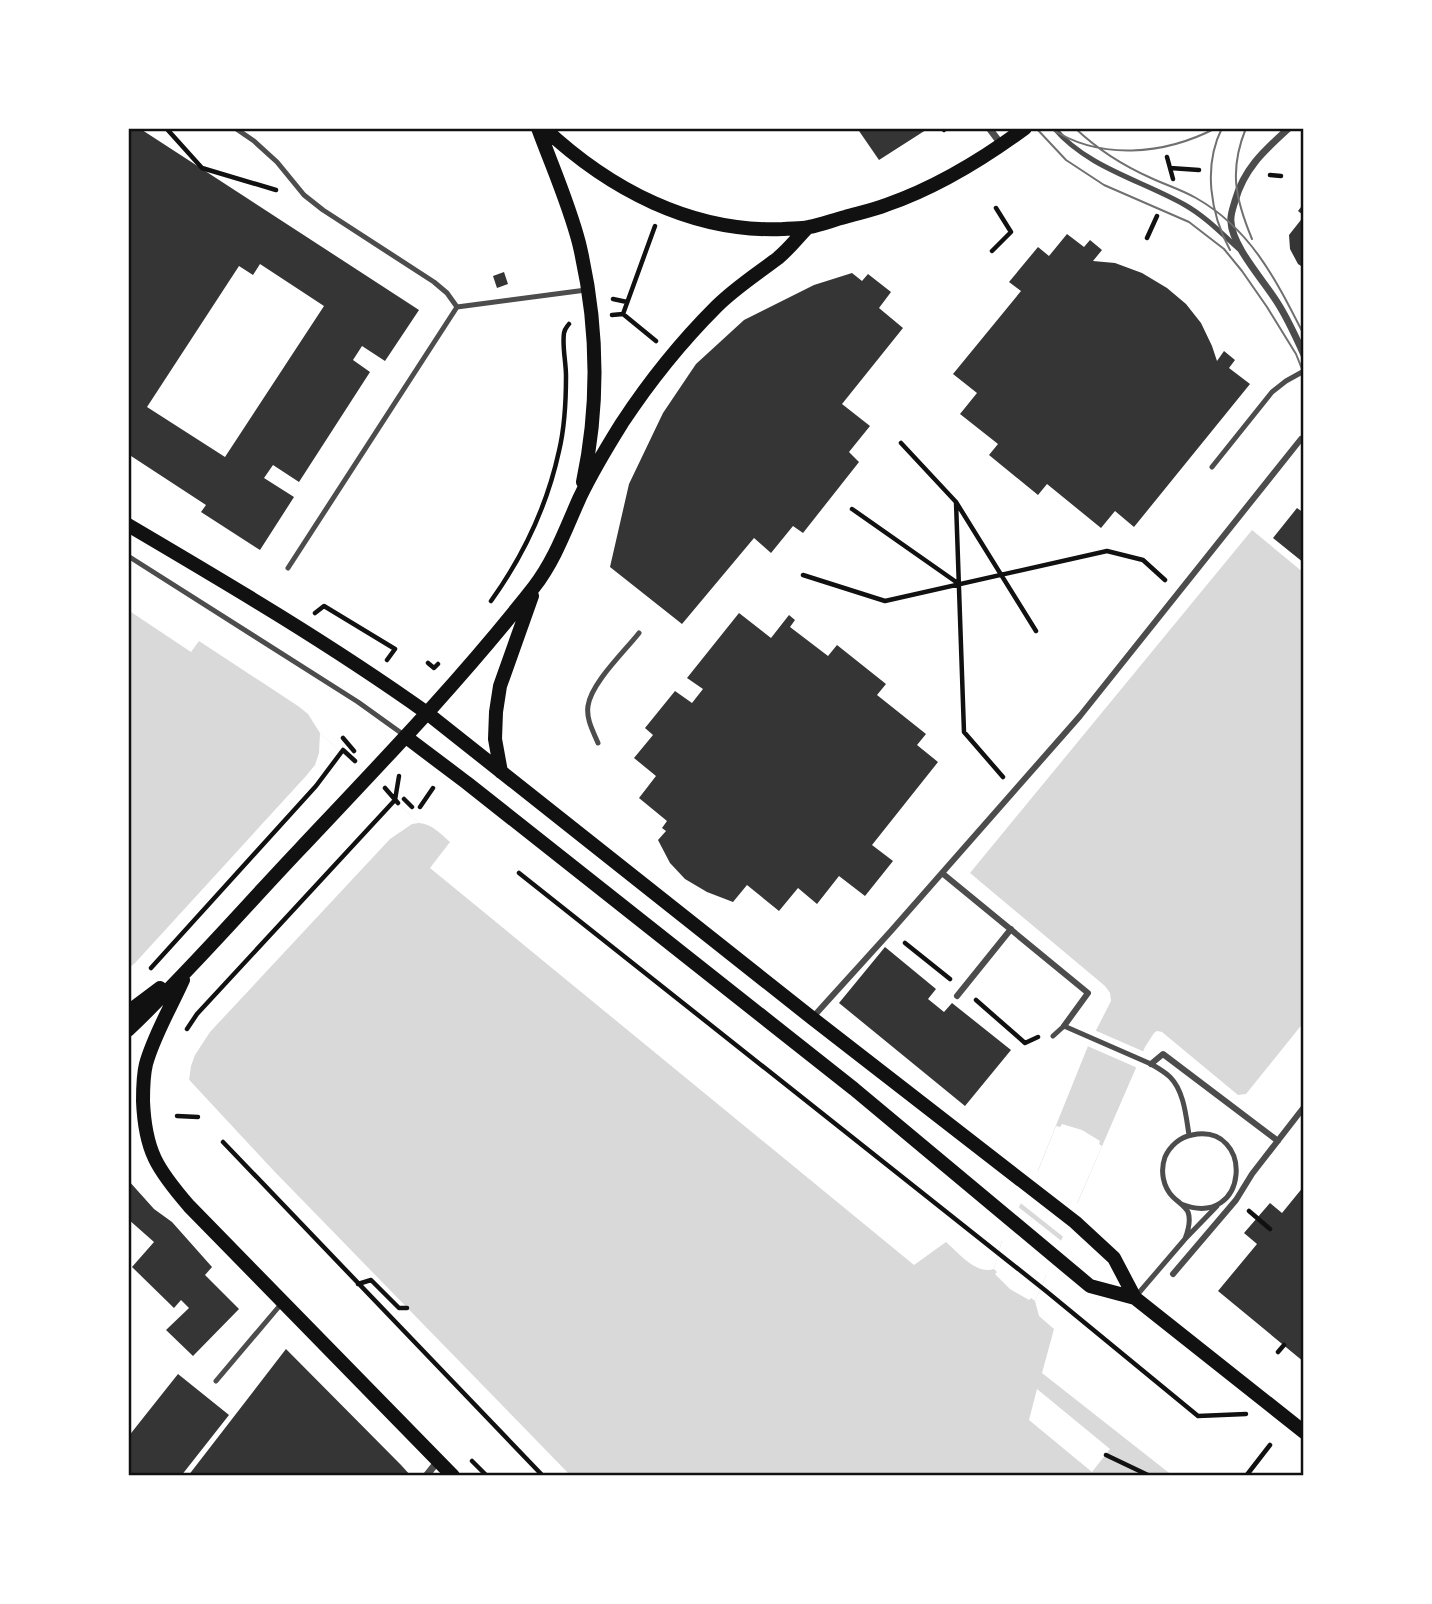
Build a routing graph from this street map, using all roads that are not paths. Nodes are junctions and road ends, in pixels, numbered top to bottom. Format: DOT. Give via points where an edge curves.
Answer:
graph roads {
  1 [pos="235,128"];
  2 [pos="538,128"];
  3 [pos="544,128"];
  4 [pos="989,128"];
  5 [pos="1025,128"];
  6 [pos="1054,128"];
  7 [pos="1289,128"];
  8 [pos="1001,144"];
  9 [pos="808,228"];
  10 [pos="1245,255"];
  11 [pos="589,290"];
  12 [pos="457,307"];
  13 [pos="1304,355"];
  14 [pos="1304,371"];
  15 [pos="1301,439"];
  16 [pos="1212,467"];
  17 [pos="580,497"];
  18 [pos="128,524"];
  19 [pos="128,556"];
  20 [pos="288,568"];
  21 [pos="536,584"];
  22 [pos="639,633"];
  23 [pos="427,713"];
  24 [pos="406,737"];
  25 [pos="598,743"];
  26 [pos="501,772"];
  27 [pos="942,873"];
  28 [pos="1011,929"];
  29 [pos="190,966"];
  30 [pos="957,996"];
  31 [pos="812,1018"];
  32 [pos="130,1021"];
  33 [pos="1064,1026"];
  34 [pos="1053,1035"];
  35 [pos="1152,1064"];
  36 [pos="1304,1107"];
  37 [pos="1189,1135"];
  38 [pos="1278,1141"];
  39 [pos="1221,1202"];
  40 [pos="1181,1204"];
  41 [pos="1185,1238"];
  42 [pos="1173,1274"];
  43 [pos="1135,1298"];
  44 [pos="283,1302"];
  45 [pos="216,1381"];
  46 [pos="1304,1432"];
  47 [pos="438,1461"];
  48 [pos="426,1476"];
  49 [pos="453,1476"];
  1 -- 12 [label="lane" via="277,162 309,199 434,282"];
  2 -- 11 [label="main road" via="565,196"];
  3 -- 9 [label="main road" via="595,169 662,207 735,227"];
  4 -- 8 [label="street"];
  5 -- 8 [label="main road"];
  6 -- 10 [label="lane" via="1097,162 1188,207"];
  7 -- 10 [label="street" via="1262,153 1240,184 1231,223"];
  8 -- 9 [label="main road" via="920,191"];
  9 -- 17 [label="main road" via="717,306 673,354 623,423"];
  10 -- 13 [label="street" via="1294,331"];
  11 -- 12 [label="lane"];
  11 -- 17 [label="main road" via="595,408"];
  12 -- 20 [label="lane"];
  14 -- 16 [label="lane" via="1272,392"];
  15 -- 27 [label="street" via="1080,716"];
  17 -- 21 [label="main road" via="559,547"];
  18 -- 23 [label="main road" via="299,627"];
  19 -- 24 [label="lane"];
  21 -- 23 [label="main road"];
  21 -- 26 [label="main road" via="500,686 495,738"];
  22 -- 25 [label="lane" via="598,682 588,705"];
  23 -- 24 [label="main road"];
  23 -- 26 [label="main road"];
  24 -- 29 [label="main road"];
  24 -- 43 [label="main road" via="844,1081 1090,1286"];
  26 -- 31 [label="main road"];
  27 -- 28 [label="street"];
  27 -- 31 [label="street"];
  28 -- 30 [label="street"];
  28 -- 33 [label="street" via="1088,993"];
  29 -- 32 [label="main road"];
  29 -- 44 [label="main road" via="143,1075 145,1127 165,1178"];
  31 -- 43 [label="main road" via="1075,1222 1114,1258"];
  33 -- 34 [label="lane"];
  33 -- 35 [label="lane"];
  35 -- 37 [label="lane" via="1172,1079 1179,1091"];
  35 -- 38 [label="street" via="1163,1054"];
  36 -- 38 [label="street"];
  37 -- 39 [label="lane" via="1213,1136 1231,1150 1236,1161 1235,1184"];
  37 -- 40 [label="lane" via="1169,1149 1162,1173 1165,1185"];
  38 -- 42 [label="street" via="1236,1200"];
  39 -- 40 [label="lane" via="1201,1208"];
  39 -- 41 [label="lane"];
  40 -- 41 [label="lane" via="1188,1213"];
  41 -- 43 [label="lane"];
  43 -- 46 [label="main road"];
  44 -- 45 [label="lane"];
  44 -- 47 [label="main road"];
  47 -- 48 [label="street"];
  47 -- 49 [label="main road"];
}
